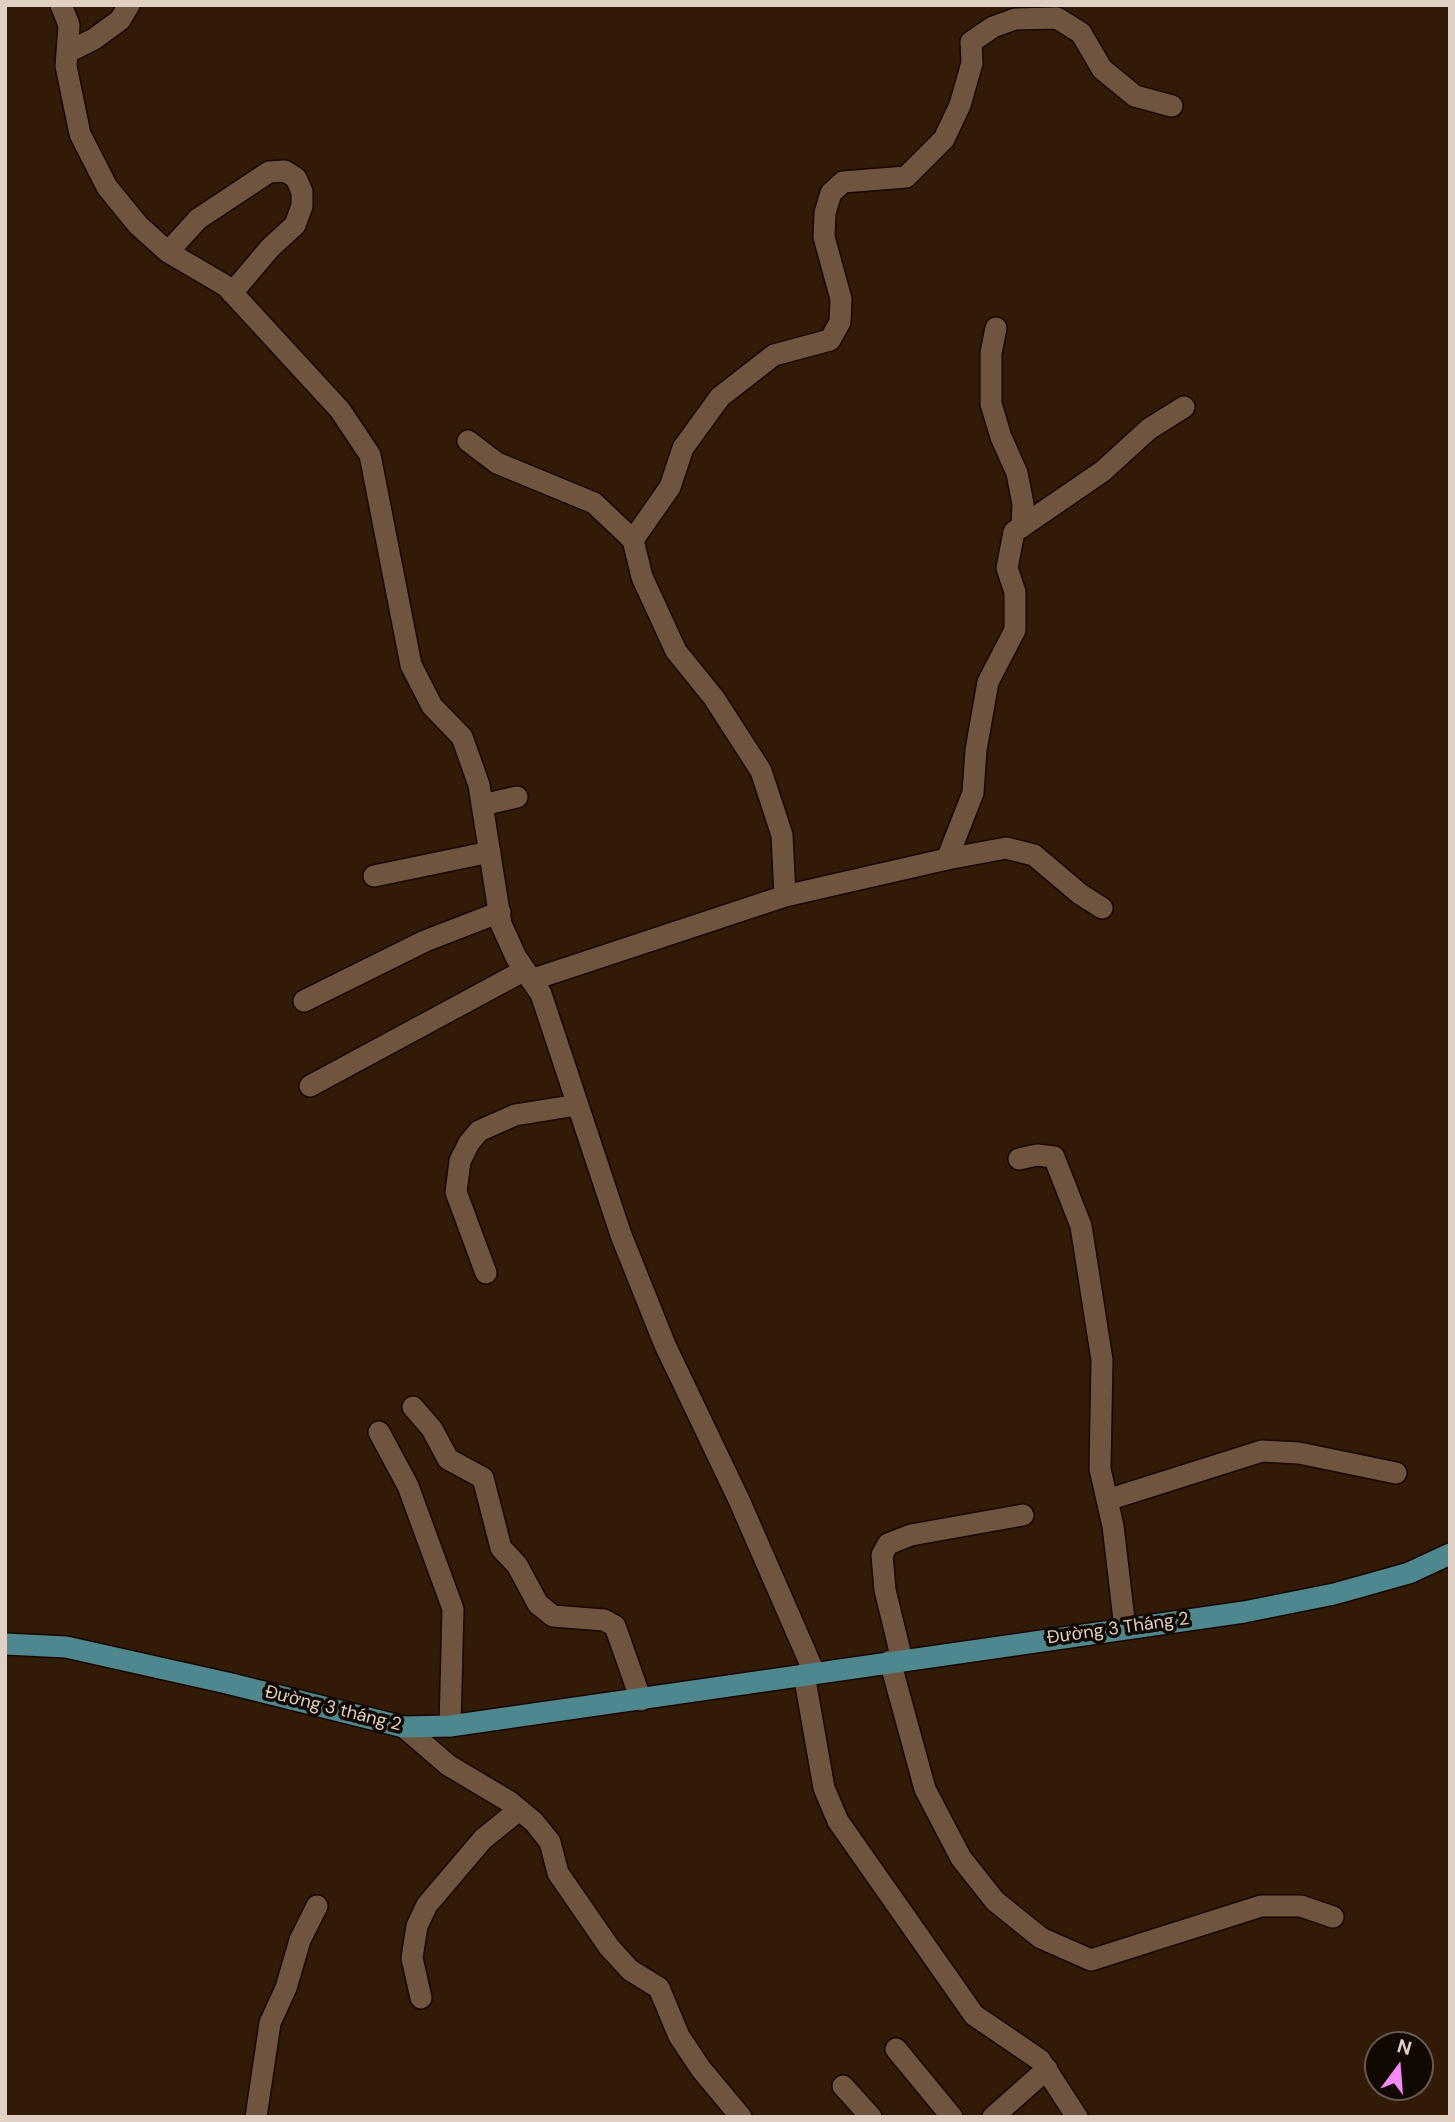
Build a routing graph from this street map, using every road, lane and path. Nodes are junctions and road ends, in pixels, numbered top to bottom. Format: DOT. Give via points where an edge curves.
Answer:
graph roads {
  1 [pos="61,5"];
  2 [pos="129,5"];
  3 [pos="68,52"];
  4 [pos="1172,106"];
  5 [pos="168,252"];
  6 [pos="232,293"];
  7 [pos="996,328"];
  8 [pos="1184,407"];
  9 [pos="468,441"];
  10 [pos="1022,527"];
  11 [pos="633,540"];
  12 [pos="517,797"];
  13 [pos="482,805"];
  14 [pos="490,852"];
  15 [pos="947,859"];
  16 [pos="374,876"];
  17 [pos="785,896"];
  18 [pos="1102,908"];
  19 [pos="500,912"];
  20 [pos="528,975"];
  21 [pos="303,1001"];
  22 [pos="310,1086"];
  23 [pos="577,1105"];
  24 [pos="1019,1160"];
  25 [pos="486,1273"];
  26 [pos="414,1406"];
  27 [pos="379,1432"];
  28 [pos="1396,1473"];
  29 [pos="1107,1500"];
  30 [pos="1023,1515"];
  31 [pos="1450,1555"];
  32 [pos="1125,1628"];
  33 [pos="5,1644"];
  34 [pos="896,1660"];
  35 [pos="809,1673"];
  36 [pos="746,1683"];
  37 [pos="641,1700"];
  38 [pos="450,1726"];
  39 [pos="404,1727"];
  40 [pos="519,1810"];
  41 [pos="317,1906"];
  42 [pos="1334,1917"];
  43 [pos="421,1998"];
  44 [pos="896,2049"];
  45 [pos="1047,2069"];
  46 [pos="843,2086"];
  47 [pos="256,2117"];
  48 [pos="741,2117"];
  49 [pos="871,2117"];
  50 [pos="952,2117"];
  51 [pos="993,2117"];
  52 [pos="1077,2117"];
  1 -- 3 [label="street" via="69,25"];
  2 -- 3 [label="street" via="120,20"];
  3 -- 5 [label="street" via="66,66 80,134 89,152 107,187"];
  4 -- 11 [label="street" via="1135,96 1102,69 1081,33 1057,18 1015,19 971,42 972,63 944,139 906,177 843,182 831,193 824,237 841,299 841,322 830,340 774,355 720,397 683,448 670,487"];
  5 -- 6 [label="street"];
  5 -- 6 [label="street" via="198,219 269,172 296,178 302,199 295,225"];
  6 -- 13 [label="street" via="340,410 370,455 411,666 432,706 462,737"];
  7 -- 10 [label="street" via="991,404 1017,473"];
  8 -- 10 [label="street"];
  9 -- 11 [label="street" via="497,463 594,503"];
  10 -- 15 [label="street" via="1014,532 1007,568 1015,592 1015,630 988,682 973,793"];
  11 -- 17 [label="street" via="642,577 677,650 761,771 782,835"];
  12 -- 13 [label="street"];
  13 -- 14 [label="street"];
  14 -- 16 [label="street"];
  14 -- 19 [label="street"];
  15 -- 17 [label="street"];
  15 -- 18 [label="street" via="1006,848 1034,855"];
  17 -- 20 [label="street"];
  19 -- 20 [label="street" via="501,924"];
  19 -- 21 [label="street" via="425,941"];
  20 -- 22 [label="street"];
  20 -- 23 [label="street" via="541,994"];
  23 -- 25 [label="street" via="515,1115 479,1131 469,1143 460,1161 456,1192"];
  23 -- 35 [label="street" via="665,1345 738,1500"];
  24 -- 29 [label="street" via="1054,1157 1081,1226 1102,1360 1100,1469"];
  26 -- 37 [label="street" via="448,1459 483,1478 501,1548 517,1565 538,1604 553,1615 590,1618 615,1626"];
  27 -- 38 [label="street" via="408,1486 453,1609"];
  28 -- 29 [label="street" via="1298,1452 1262,1451"];
  29 -- 32 [label="street"];
  30 -- 34 [label="street" via="911,1535 888,1544 882,1555"];
  31 -- 32 [label="main road, Đường 3 Tháng 2" via="1409,1573 1334,1594"];
  32 -- 34 [label="main road, Đường 3 Tháng 2"];
  33 -- 39 [label="main road, Đường 3 tháng 2" via="66,1647"];
  34 -- 35 [label="main road, Đường 3 Tháng 2"];
  34 -- 42 [label="street" via="925,1789 961,1858 995,1901 1041,1938 1091,1960 1261,1906 1301,1906"];
  35 -- 36 [label="main road, Đường 3 Tháng 2"];
  35 -- 45 [label="street" via="824,1788 838,1821 974,2014"];
  36 -- 37 [label="main road, Đường 3 tháng 2"];
  37 -- 38 [label="main road, Đường 3 tháng 2"];
  38 -- 39 [label="main road, Đường 3 tháng 2"];
  39 -- 40 [label="street" via="448,1765"];
  40 -- 43 [label="street" via="483,1839 427,1905 417,1926 412,1958"];
  40 -- 48 [label="street" via="550,1842 558,1873 609,1947 630,1970 659,1988 679,2036"];
  41 -- 47 [label="street" via="270,2023"];
  44 -- 50 [label="street"];
  45 -- 51 [label="street"];
  45 -- 52 [label="street"];
  46 -- 49 [label="street"];
}
